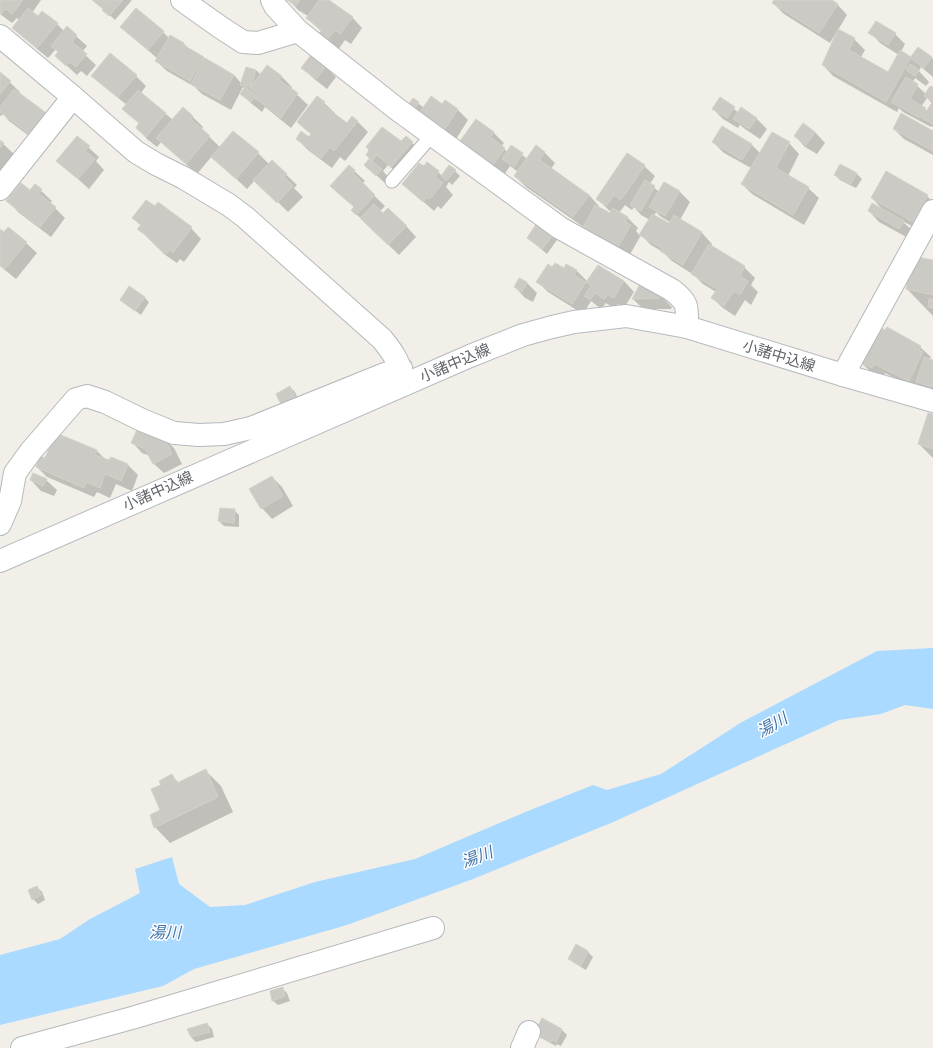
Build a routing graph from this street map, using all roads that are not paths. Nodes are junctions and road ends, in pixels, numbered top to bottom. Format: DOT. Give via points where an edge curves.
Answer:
graph roads {
  1 [pos="182,0"];
  2 [pos="272,0"];
  3 [pos="298,31"];
  4 [pos="0,36"];
  5 [pos="74,97"];
  6 [pos="433,134"];
  7 [pos="392,181"];
  8 [pos="0,189"];
  9 [pos="933,211"];
  10 [pos="687,328"];
  11 [pos="843,375"];
  12 [pos="403,376"];
  13 [pos="933,401"];
  14 [pos="0,524"];
  15 [pos="0,561"];
  16 [pos="433,928"];
  17 [pos="24,1048"];
  1 -- 3 [label="street" via="243,42 258,43"];
  2 -- 3 [label="street"];
  3 -- 6 [label="street"];
  4 -- 5 [label="street"];
  5 -- 8 [label="street"];
  5 -- 12 [label="street" via="136,152 230,205 258,228 382,339 394,354"];
  6 -- 7 [label="lane"];
  6 -- 10 [label="street" via="560,228 672,290 686,304"];
  9 -- 11 [label="street"];
  10 -- 11 [label="street, 小諸中込線"];
  10 -- 12 [label="street, 小諸中込線" via="626,316 574,322 523,335 470,356"];
  11 -- 13 [label="street, 小諸中込線"];
  12 -- 14 [label="street" via="385,374 251,428 224,434 174,433 105,402 87,396 76,399 31,451 15,474 10,501"];
  12 -- 15 [label="street, 小諸中込線"];
  16 -- 17 [label="street"];
}
